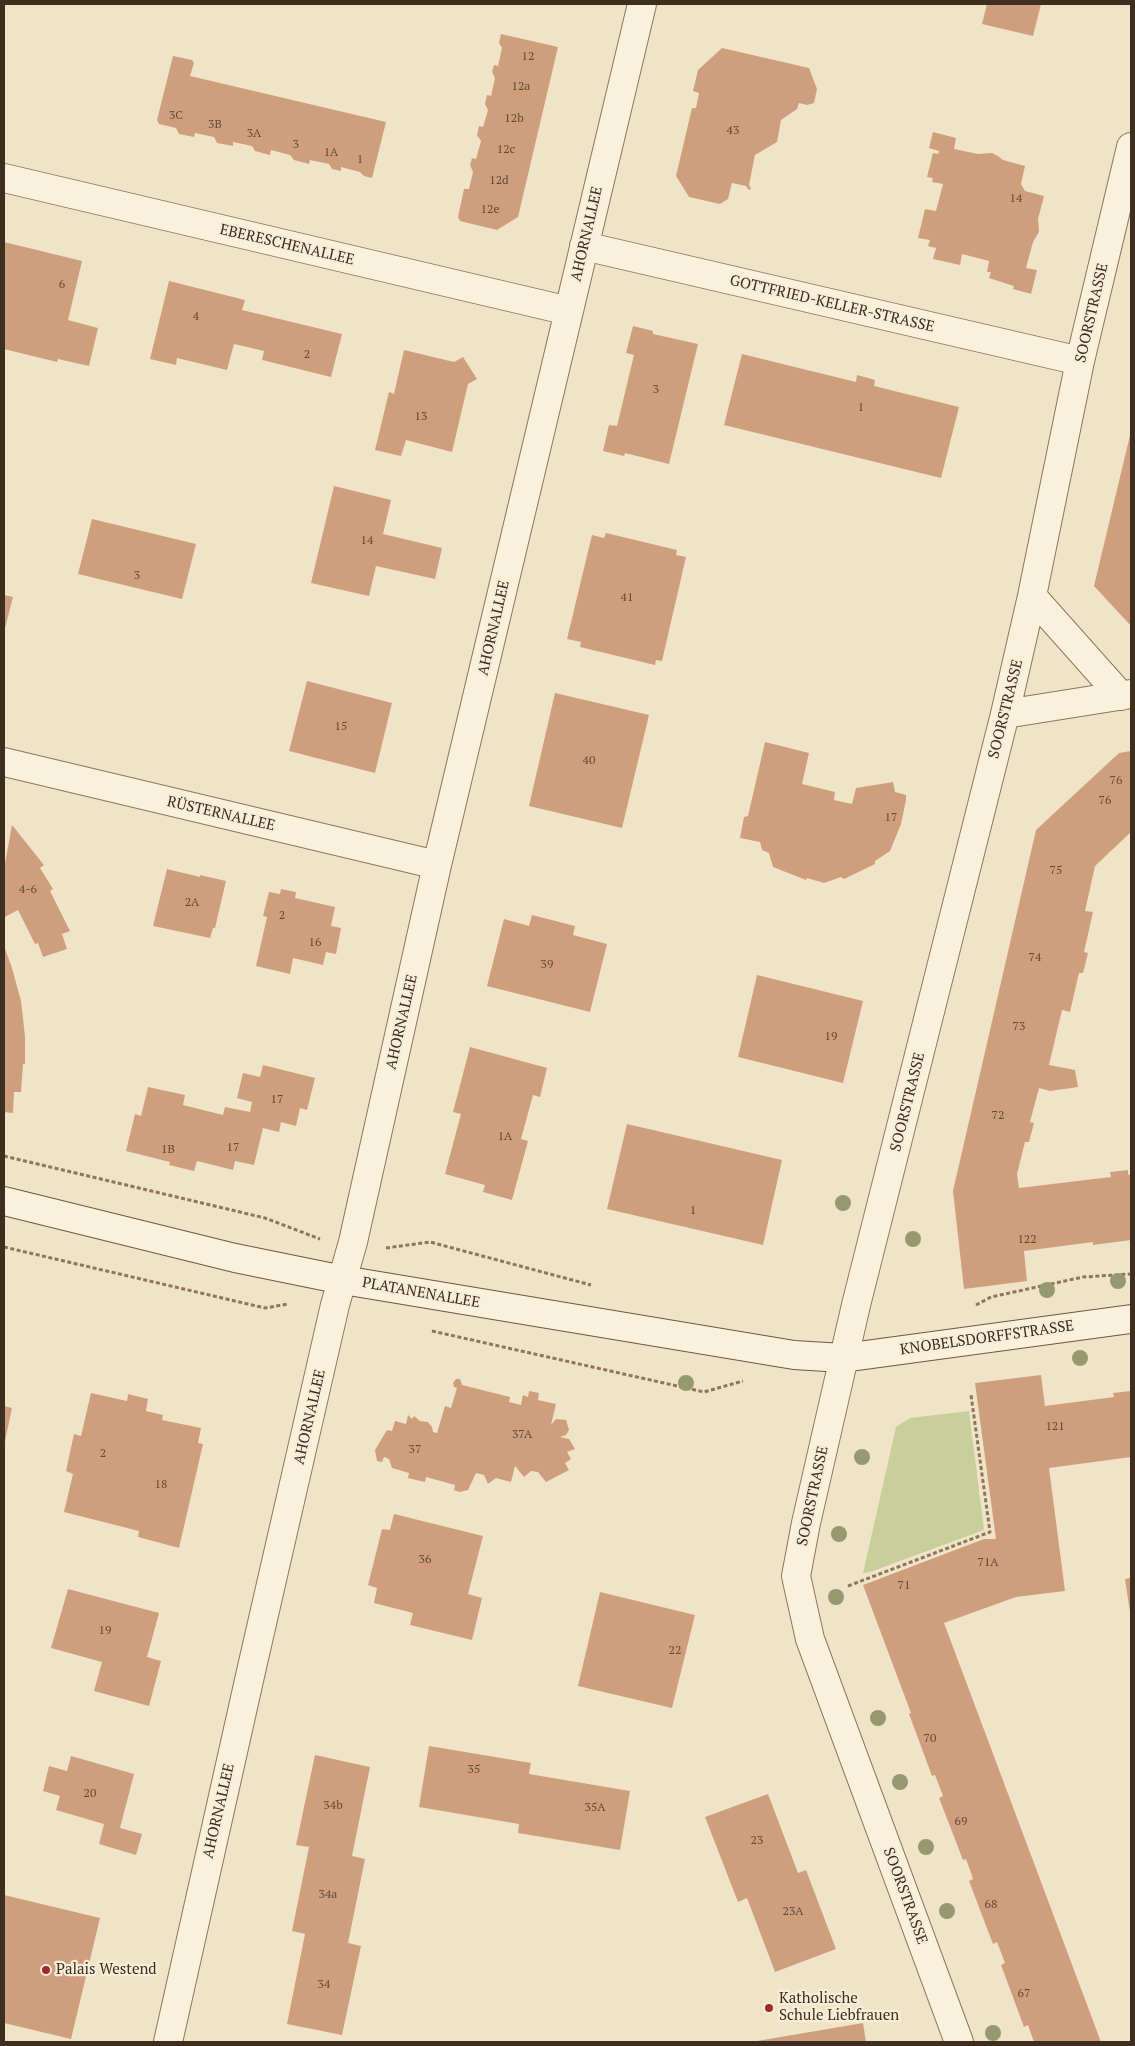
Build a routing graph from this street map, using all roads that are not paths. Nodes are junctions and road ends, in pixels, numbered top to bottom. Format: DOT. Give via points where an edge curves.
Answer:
graph roads {
  1 [pos="642,4"];
  2 [pos="1131,147"];
  3 [pos="4,178"];
  4 [pos="584,246"];
  5 [pos="570,311"];
  6 [pos="1080,361"];
  7 [pos="1032,596"];
  8 [pos="1126,695"];
  9 [pos="1005,714"];
  10 [pos="4,762"];
  11 [pos="437,865"];
  12 [pos="4,1201"];
  13 [pos="343,1280"];
  14 [pos="1131,1319"];
  15 [pos="843,1358"];
  16 [pos="168,2042"];
  17 [pos="959,2042"];
  1 -- 4 [label="street, AHORNALLEE"];
  2 -- 6 [label="street, SOORSTRASSE"];
  3 -- 5 [label="street, EBERESCHENALLEE"];
  4 -- 5 [label="street, AHORNALLEE"];
  4 -- 6 [label="street, GOTTFRIED-KELLER-STRASSE"];
  5 -- 11 [label="street, AHORNALLEE"];
  6 -- 7 [label="street, SOORSTRASSE"];
  7 -- 8 [label="street"];
  7 -- 9 [label="street, SOORSTRASSE"];
  8 -- 9 [label="street"];
  9 -- 15 [label="street, SOORSTRASSE"];
  10 -- 11 [label="street, RÜSTERNALLEE"];
  11 -- 13 [label="street, AHORNALLEE"];
  12 -- 13 [label="street, PLATANENALLEE" via="235,1258"];
  13 -- 15 [label="street, PLATANENALLEE" via="770,1352"];
  13 -- 16 [label="street, AHORNALLEE"];
  14 -- 15 [label="street, KNOBELSDORFFSTRASSE"];
  15 -- 17 [label="street, SOORSTRASSE" via="796,1576 810,1639"];
}
